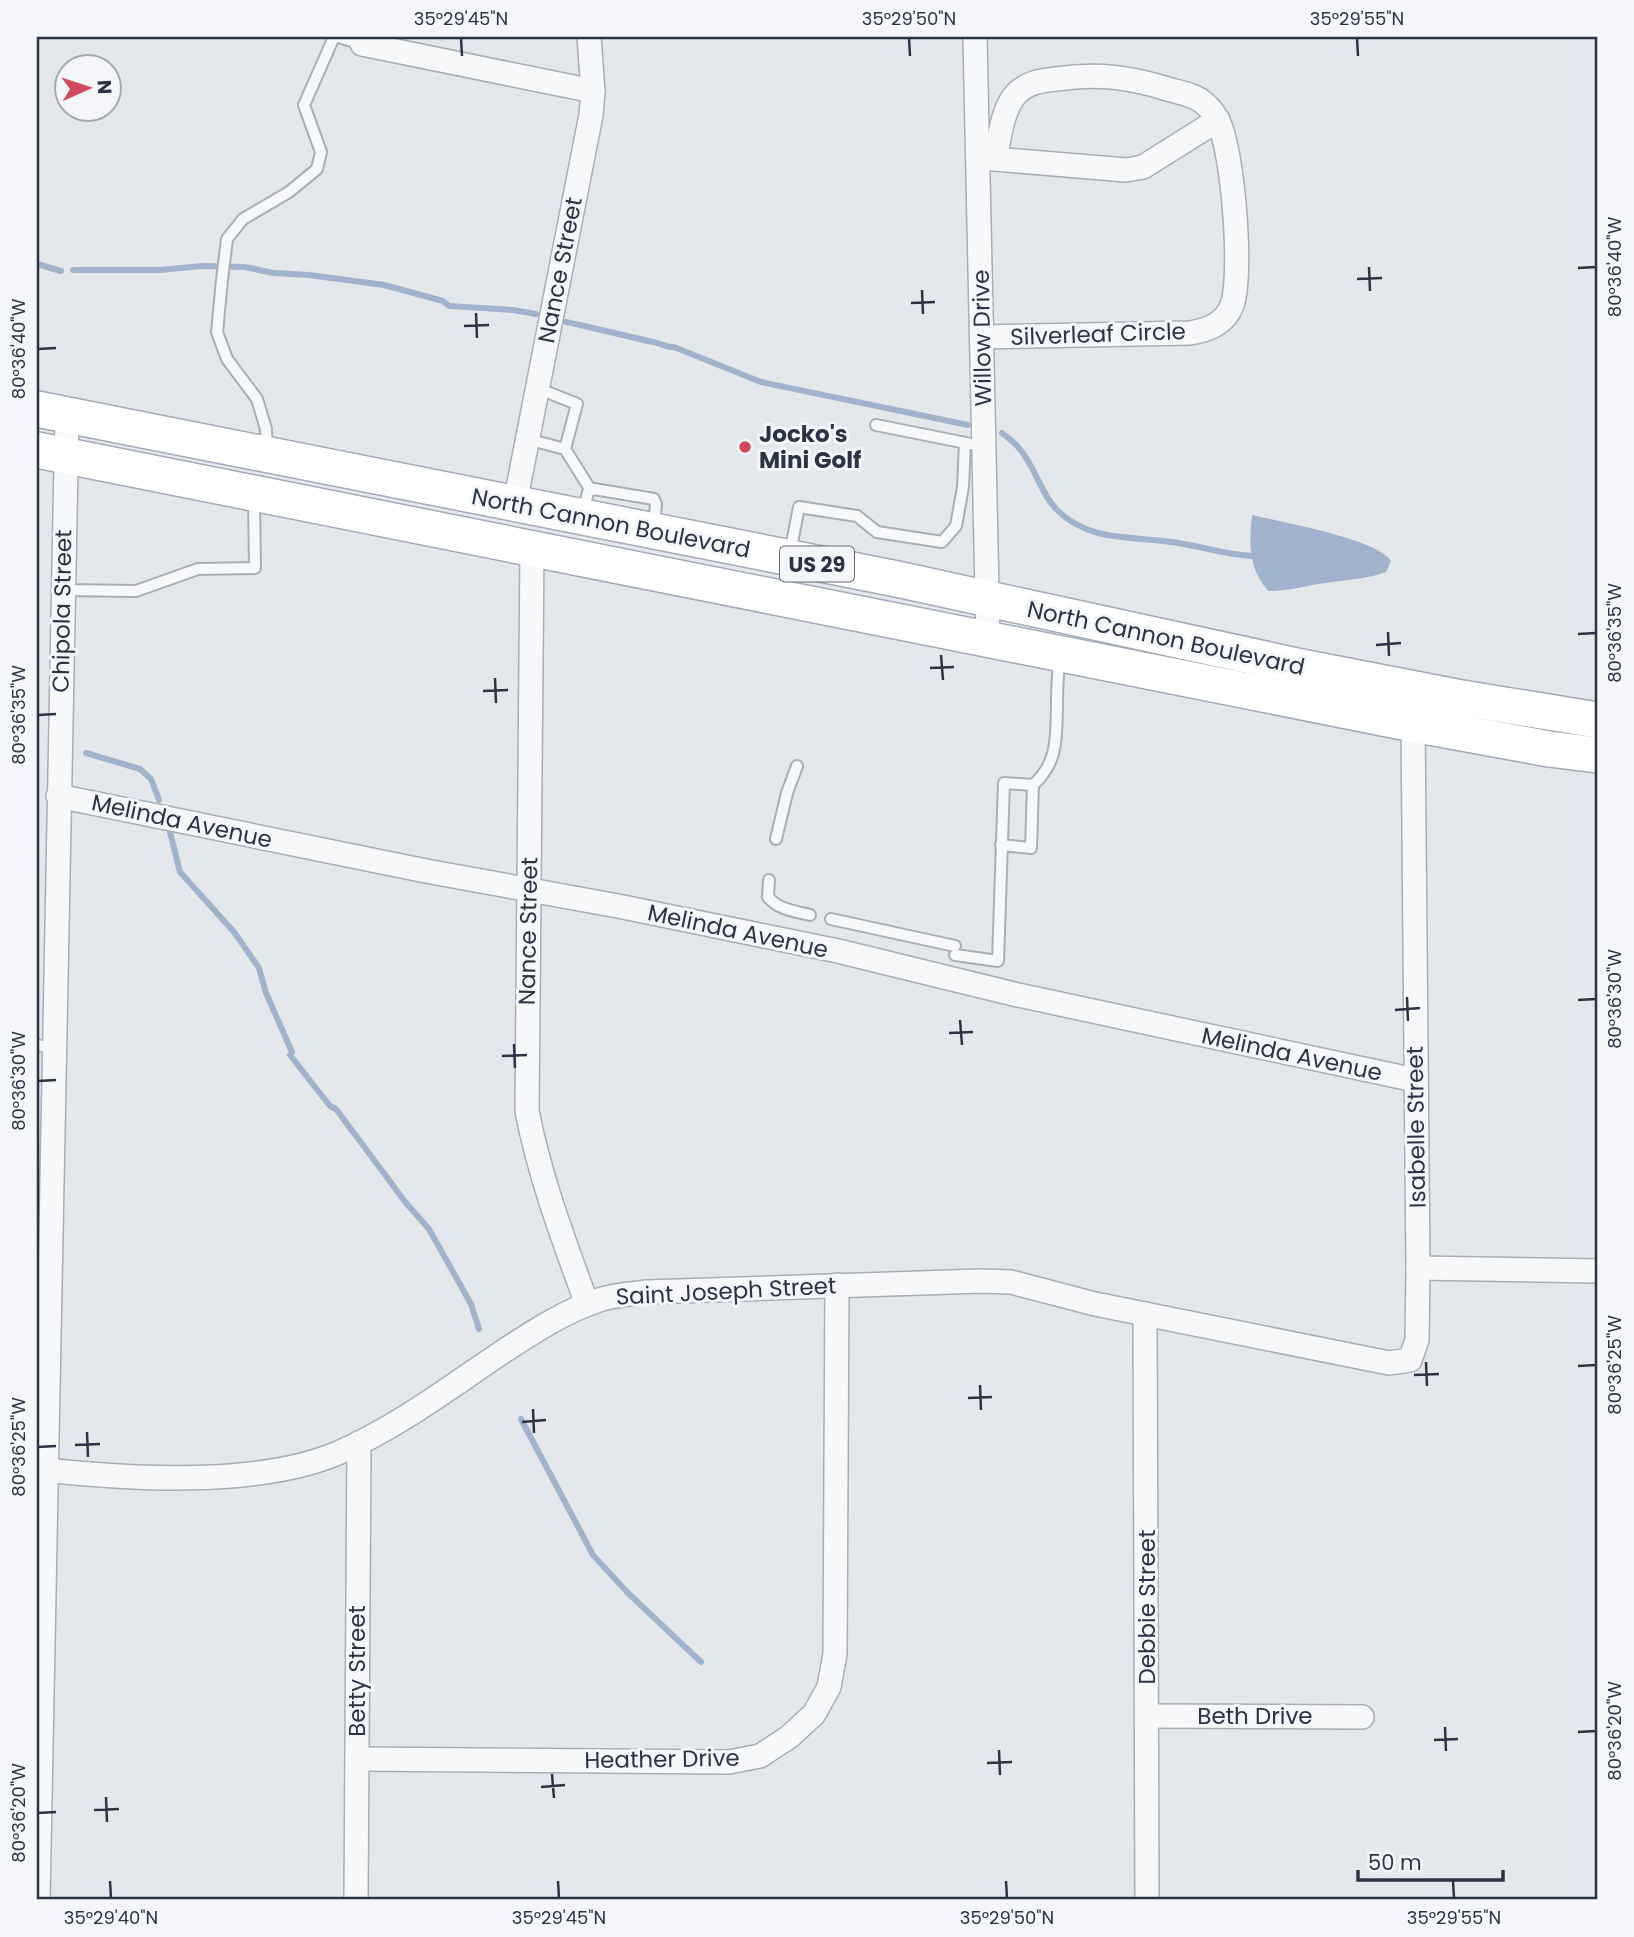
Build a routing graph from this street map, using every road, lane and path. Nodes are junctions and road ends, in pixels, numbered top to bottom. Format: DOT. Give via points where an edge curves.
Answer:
graph roads {
  1 [pos="336,37"];
  2 [pos="589,37"];
  3 [pos="975,37"];
  4 [pos="362,44"];
  5 [pos="593,91"];
  6 [pos="1218,120"];
  7 [pos="987,158"];
  8 [pos="982,337"];
  9 [pos="537,388"];
  10 [pos="52,411"];
  11 [pos="876,425"];
  12 [pos="527,439"];
  13 [pos="975,445"];
  14 [pos="565,449"];
  15 [pos="51,452"];
  16 [pos="267,454"];
  17 [pos="254,492"];
  18 [pos="514,503"];
  19 [pos="586,503"];
  20 [pos="532,548"];
  21 [pos="789,559"];
  22 [pos="62,590"];
  23 [pos="988,600"];
  24 [pos="988,639"];
  25 [pos="1060,654"];
  26 [pos="1597,720"];
  27 [pos="1413,724"];
  28 [pos="1597,755"];
  29 [pos="797,766"];
  30 [pos="1033,785"];
  31 [pos="58,796"];
  32 [pos="776,839"];
  33 [pos="1002,845"];
  34 [pos="769,880"];
  35 [pos="528,890"];
  36 [pos="810,915"];
  37 [pos="831,919"];
  38 [pos="45,1049"];
  39 [pos="1415,1080"];
  40 [pos="44,1180"];
  41 [pos="43,1255"];
  42 [pos="1418,1268"];
  43 [pos="1597,1271"];
  44 [pos="837,1285"];
  45 [pos="587,1304"];
  46 [pos="1145,1314"];
  47 [pos="1409,1360"];
  48 [pos="359,1443"];
  49 [pos="41,1469"];
  50 [pos="1147,1716"];
  51 [pos="1362,1717"];
  52 [pos="357,1759"];
  53 [pos="37,1898"];
  54 [pos="356,1900"];
  55 [pos="1147,1900"];
  1 -- 4 [label="lane"];
  1 -- 16 [label="lane" via="304,105 321,152 317,169 243,219 227,239 217,332 227,359 257,398"];
  2 -- 5 [label="street, Nance Street"];
  3 -- 7 [label="street, Willow Drive"];
  4 -- 5 [label="street"];
  5 -- 9 [label="street, Nance Street"];
  6 -- 7 [label="street" via="1135,169"];
  6 -- 7 [label="street" via="1193,96 1135,79 1082,75 1032,82 1008,106"];
  6 -- 8 [label="street, Silverleaf Circle" via="1235,213 1236,272 1232,304 1223,320 1206,330 1190,332"];
  7 -- 8 [label="street, Willow Drive"];
  8 -- 13 [label="street, Willow Drive"];
  9 -- 12 [label="street, Nance Street"];
  9 -- 14 [label="lane" via="577,404"];
  10 -- 15 [label="street, Chipola Street"];
  10 -- 16 [label="main road, North Cannon Boulevard / US 29"];
  11 -- 13 [label="lane"];
  12 -- 14 [label="lane"];
  12 -- 18 [label="street, Nance Street"];
  13 -- 21 [label="lane" via="956,526 942,542 877,532 857,516 799,507"];
  13 -- 23 [label="street, Willow Drive"];
  14 -- 19 [label="lane"];
  15 -- 17 [label="main road, North Cannon Boulevard / US 29"];
  15 -- 22 [label="street, Chipola Street"];
  16 -- 18 [label="main road, North Cannon Boulevard / US 29"];
  17 -- 20 [label="main road, North Cannon Boulevard / US 29"];
  17 -- 22 [label="lane" via="255,568 198,569 136,591"];
  18 -- 19 [label="main road, North Cannon Boulevard / US 29"];
  19 -- 21 [label="main road, North Cannon Boulevard / US 29" via="653,531"];
  20 -- 24 [label="main road, North Cannon Boulevard / US 29"];
  20 -- 35 [label="street, Nance Street"];
  21 -- 23 [label="main road, North Cannon Boulevard / US 29"];
  22 -- 31 [label="street, Chipola Street"];
  23 -- 24 [label="street, Willow Drive"];
  23 -- 26 [label="main road, North Cannon Boulevard / US 29" via="1297,666"];
  24 -- 25 [label="main road, North Cannon Boulevard / US 29"];
  25 -- 27 [label="main road, North Cannon Boulevard / US 29"];
  25 -- 30 [label="lane" via="1057,746 1050,766"];
  27 -- 28 [label="main road, North Cannon Boulevard / US 29"];
  27 -- 39 [label="street, Isabelle Street"];
  29 -- 32 [label="lane"];
  30 -- 33 [label="lane" via="1004,783"];
  30 -- 33 [label="lane" via="1031,848"];
  31 -- 35 [label="street, Melinda Avenue"];
  31 -- 38 [label="street, Chipola Street"];
  33 -- 37 [label="lane" via="998,961"];
  34 -- 36 [label="lane" via="768,897 774,903"];
  35 -- 39 [label="street, Melinda Avenue" via="838,951 1018,995"];
  35 -- 45 [label="street, Nance Street" via="527,1111 552,1209"];
  38 -- 40 [label="street, Chipola Street"];
  39 -- 42 [label="street, Isabelle Street"];
  40 -- 41 [label="street, Chipola Street"];
  41 -- 49 [label="street, Chipola Street"];
  42 -- 43 [label="street"];
  42 -- 47 [label="street, Isabelle Street" via="1416,1340"];
  44 -- 45 [label="street, Saint Joseph Street" via="646,1292"];
  44 -- 46 [label="street, Saint Joseph Street" via="1011,1282"];
  44 -- 52 [label="street, Heather Drive" via="835,1654 829,1687 814,1714 760,1756 729,1762"];
  45 -- 48 [label="street, Saint Joseph Street" via="550,1321"];
  46 -- 47 [label="street, Saint Joseph Street" via="1389,1363"];
  46 -- 50 [label="street, Debbie Street"];
  48 -- 49 [label="street, Saint Joseph Street" via="304,1464 253,1474 112,1476"];
  48 -- 52 [label="street, Betty Street"];
  49 -- 53 [label="street, Chipola Street"];
  50 -- 51 [label="street, Beth Drive"];
  50 -- 55 [label="street, Debbie Street"];
  52 -- 54 [label="street, Betty Street"];
}
